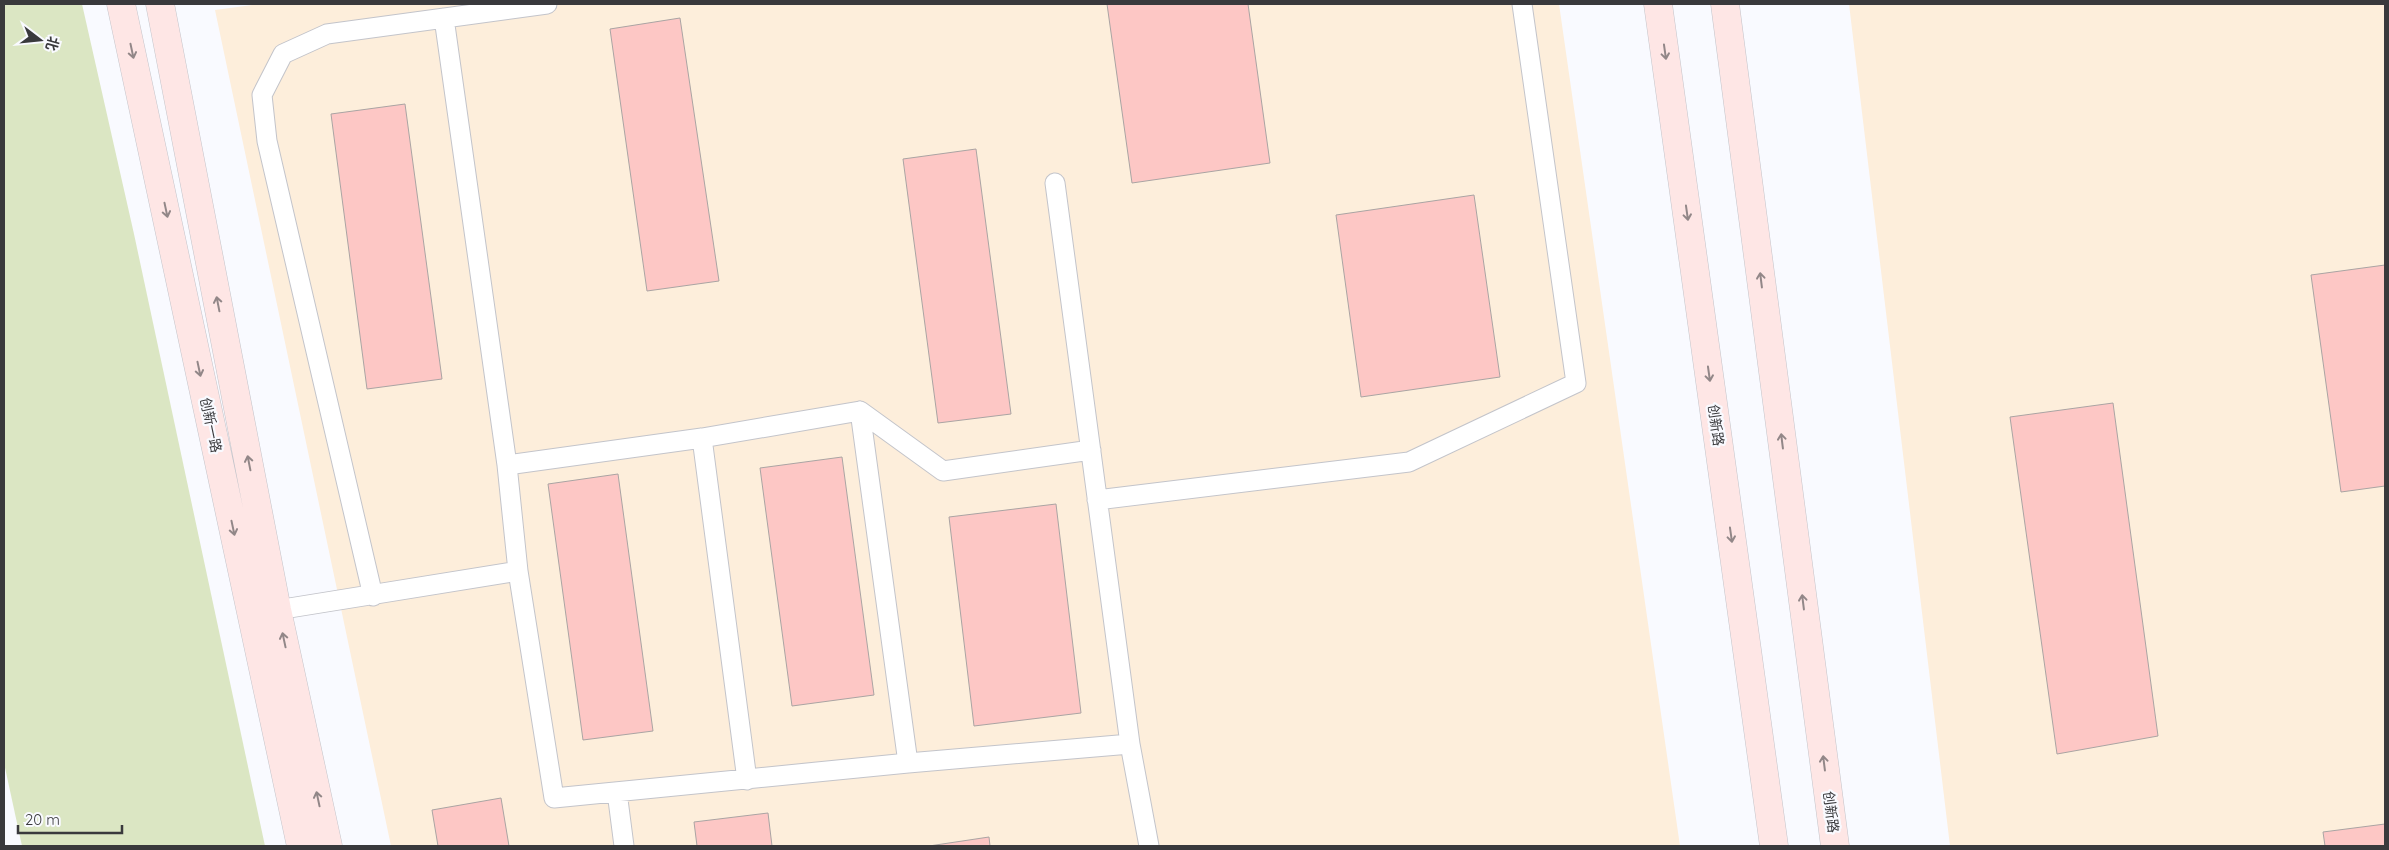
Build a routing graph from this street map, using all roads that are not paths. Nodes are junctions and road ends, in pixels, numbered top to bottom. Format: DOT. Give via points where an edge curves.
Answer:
graph roads {
  1 [pos="122,4"];
  2 [pos="160,4"];
  3 [pos="547,4"];
  4 [pos="1522,4"];
  5 [pos="1658,4"];
  6 [pos="1725,4"];
  7 [pos="444,18"];
  8 [pos="1055,183"];
  9 [pos="860,411"];
  10 [pos="702,438"];
  11 [pos="1091,450"];
  12 [pos="507,464"];
  13 [pos="1098,500"];
  14 [pos="518,571"];
  15 [pos="373,596"];
  16 [pos="277,610"];
  17 [pos="1130,744"];
  18 [pos="908,763"];
  19 [pos="747,780"];
  20 [pos="617,792"];
  21 [pos="301,846"];
  22 [pos="328,846"];
  23 [pos="624,846"];
  24 [pos="1149,846"];
  25 [pos="1774,846"];
  26 [pos="1835,846"];
  1 -- 21 [label="main road, 创新一路, one-way"];
  16 -- 2 [label="main road, one-way"];
  3 -- 7 [label="lane"];
  4 -- 13 [label="lane" via="1576,383 1409,462"];
  5 -- 25 [label="main road, 创新路, one-way"];
  26 -- 6 [label="main road, 创新路, one-way"];
  7 -- 12 [label="lane"];
  7 -- 15 [label="lane" via="327,34 283,54 262,95 267,141"];
  8 -- 11 [label="lane"];
  9 -- 10 [label="lane"];
  9 -- 11 [label="lane" via="943,471"];
  9 -- 18 [label="lane"];
  10 -- 12 [label="lane"];
  10 -- 19 [label="lane"];
  11 -- 13 [label="lane"];
  12 -- 14 [label="lane"];
  13 -- 17 [label="lane"];
  14 -- 15 [label="lane"];
  14 -- 20 [label="lane" via="554,798"];
  15 -- 16 [label="lane"];
  22 -- 16 [label="main road, one-way"];
  17 -- 18 [label="lane"];
  17 -- 24 [label="lane"];
  18 -- 19 [label="lane"];
  19 -- 20 [label="lane"];
  20 -- 23 [label="lane"];
}
